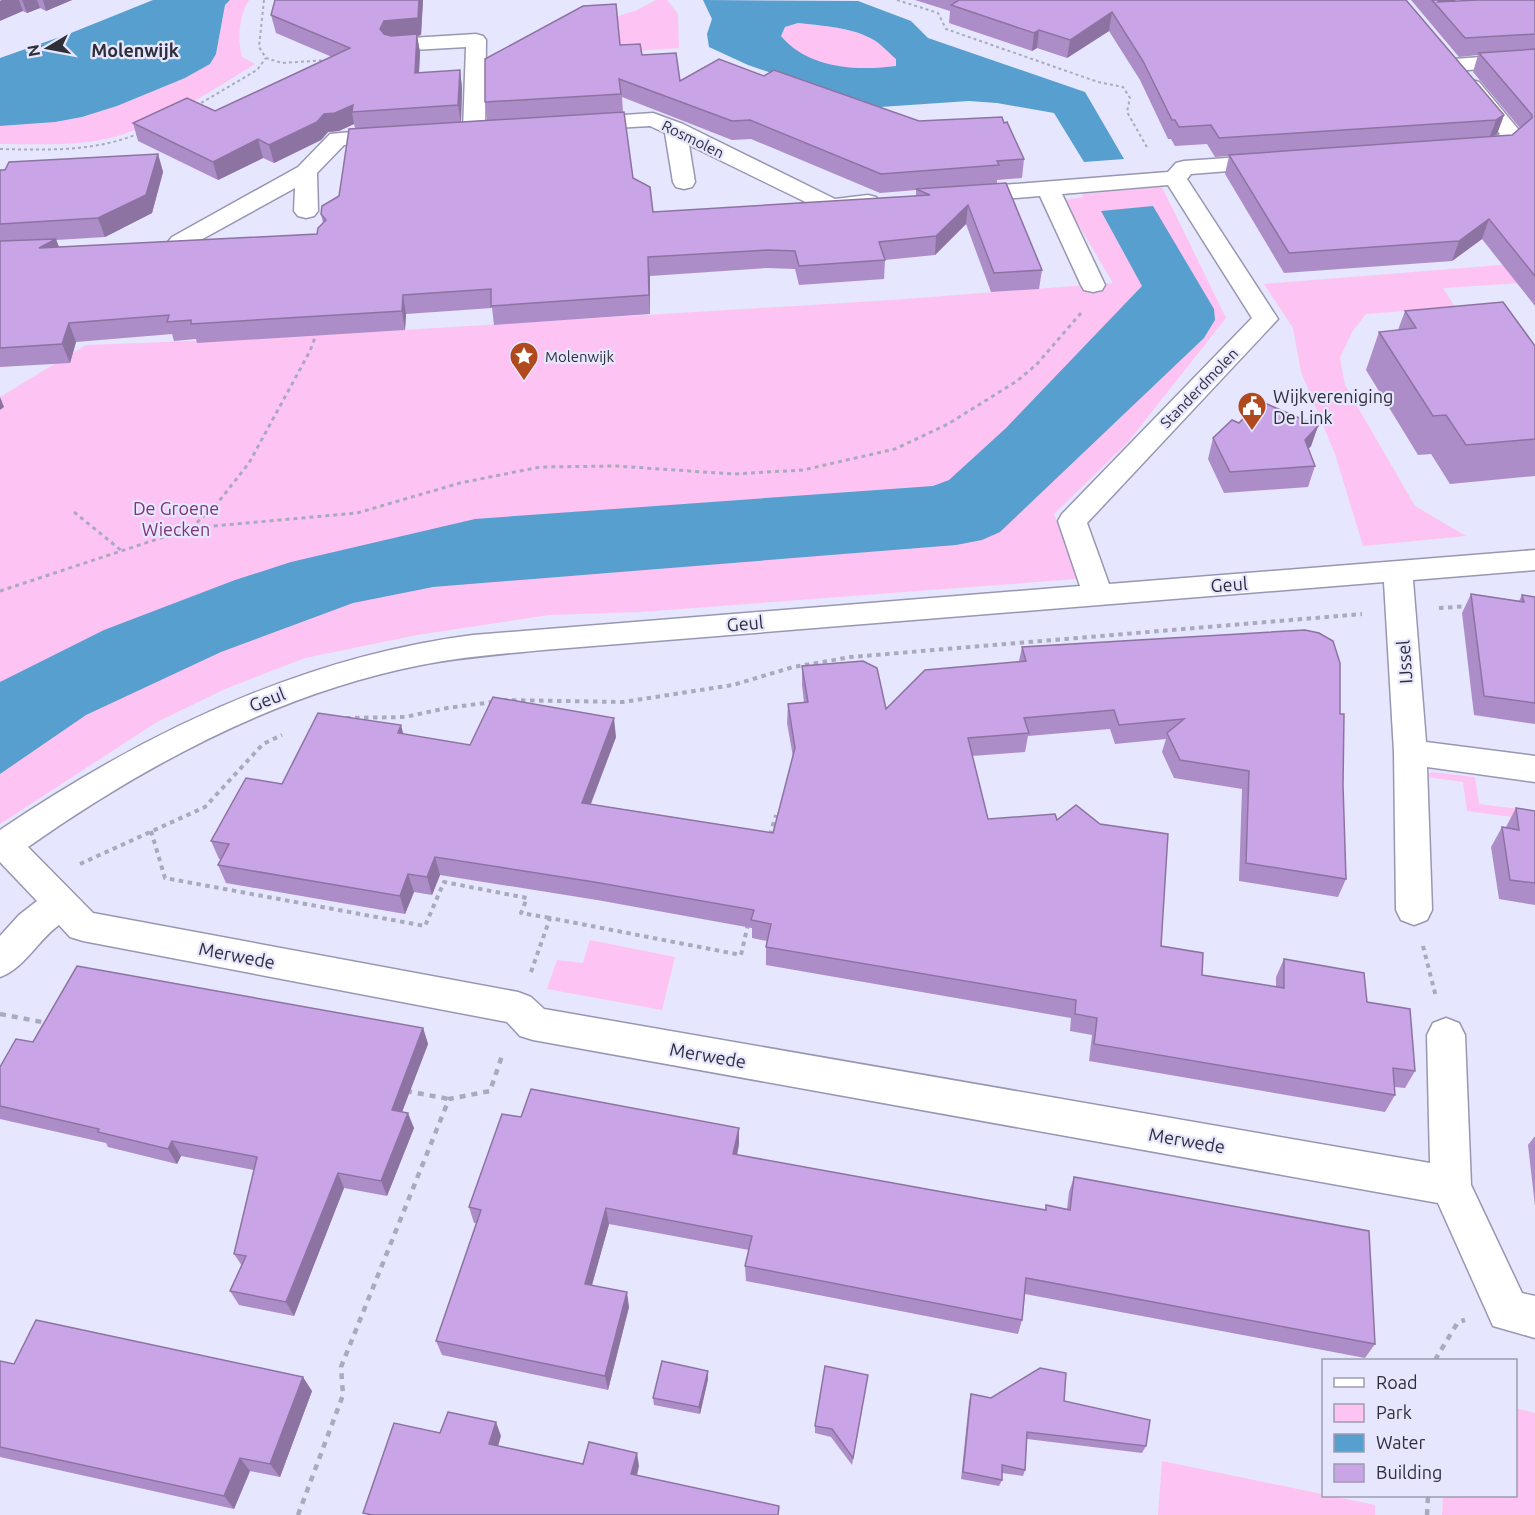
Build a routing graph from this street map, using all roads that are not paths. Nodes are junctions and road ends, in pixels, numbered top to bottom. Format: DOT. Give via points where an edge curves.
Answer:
graph roads {
  1 [pos="395,45"];
  2 [pos="1535,59"];
  3 [pos="557,125"];
  4 [pos="498,129"];
  5 [pos="675,129"];
  6 [pos="474,130"];
  7 [pos="451,132"];
  8 [pos="417,134"];
  9 [pos="1449,150"];
  10 [pos="1288,161"];
  11 [pos="306,172"];
  12 [pos="1175,178"];
  13 [pos="684,182"];
  14 [pos="1047,188"];
  15 [pos="941,197"];
  16 [pos="894,200"];
  17 [pos="832,206"];
  18 [pos="787,209"];
  19 [pos="306,211"];
  20 [pos="213,248"];
  21 [pos="1093,285"];
  22 [pos="1535,560"];
  23 [pos="1398,572"];
  24 [pos="1098,594"];
  25 [pos="1410,752"];
  26 [pos="1535,769"];
  27 [pos="3,847"];
  28 [pos="53,895"];
  29 [pos="1414,910"];
  30 [pos="0,962"];
  31 [pos="1446,1035"];
  32 [pos="1451,1186"];
  33 [pos="1521,1314"];
  1 -- 6 [label="street" via="476,40"];
  2 -- 9 [label="street" via="1447,57 1512,135 1496,147"];
  3 -- 5 [label="street, Rosmolen" via="653,119"];
  4 -- 6 [label="street"];
  5 -- 13 [label="street"];
  5 -- 17 [label="street, Rosmolen"];
  6 -- 7 [label="street"];
  8 -- 11 [label="street" via="338,139"];
  10 -- 12 [label="street" via="1184,168"];
  11 -- 19 [label="street"];
  11 -- 20 [label="street" via="169,242"];
  12 -- 14 [label="street"];
  12 -- 24 [label="street, Standerdmolen" via="1264,319 1072,521"];
  14 -- 15 [label="street"];
  14 -- 21 [label="street"];
  16 -- 17 [label="street"];
  17 -- 18 [label="street"];
  22 -- 23 [label="street, Geul"];
  23 -- 24 [label="street, Geul"];
  23 -- 25 [label="street, IJssel"];
  24 -- 27 [label="street, Geul" via="543,639 404,657 290,691 199,728 109,776"];
  25 -- 26 [label="street"];
  25 -- 29 [label="street, IJssel"];
  27 -- 28 [label="street, Merwede"];
  28 -- 30 [label="street"];
  28 -- 32 [label="street, Merwede" via="83,926 518,1008 533,1024"];
  31 -- 32 [label="street"];
  32 -- 33 [label="street"];
}
